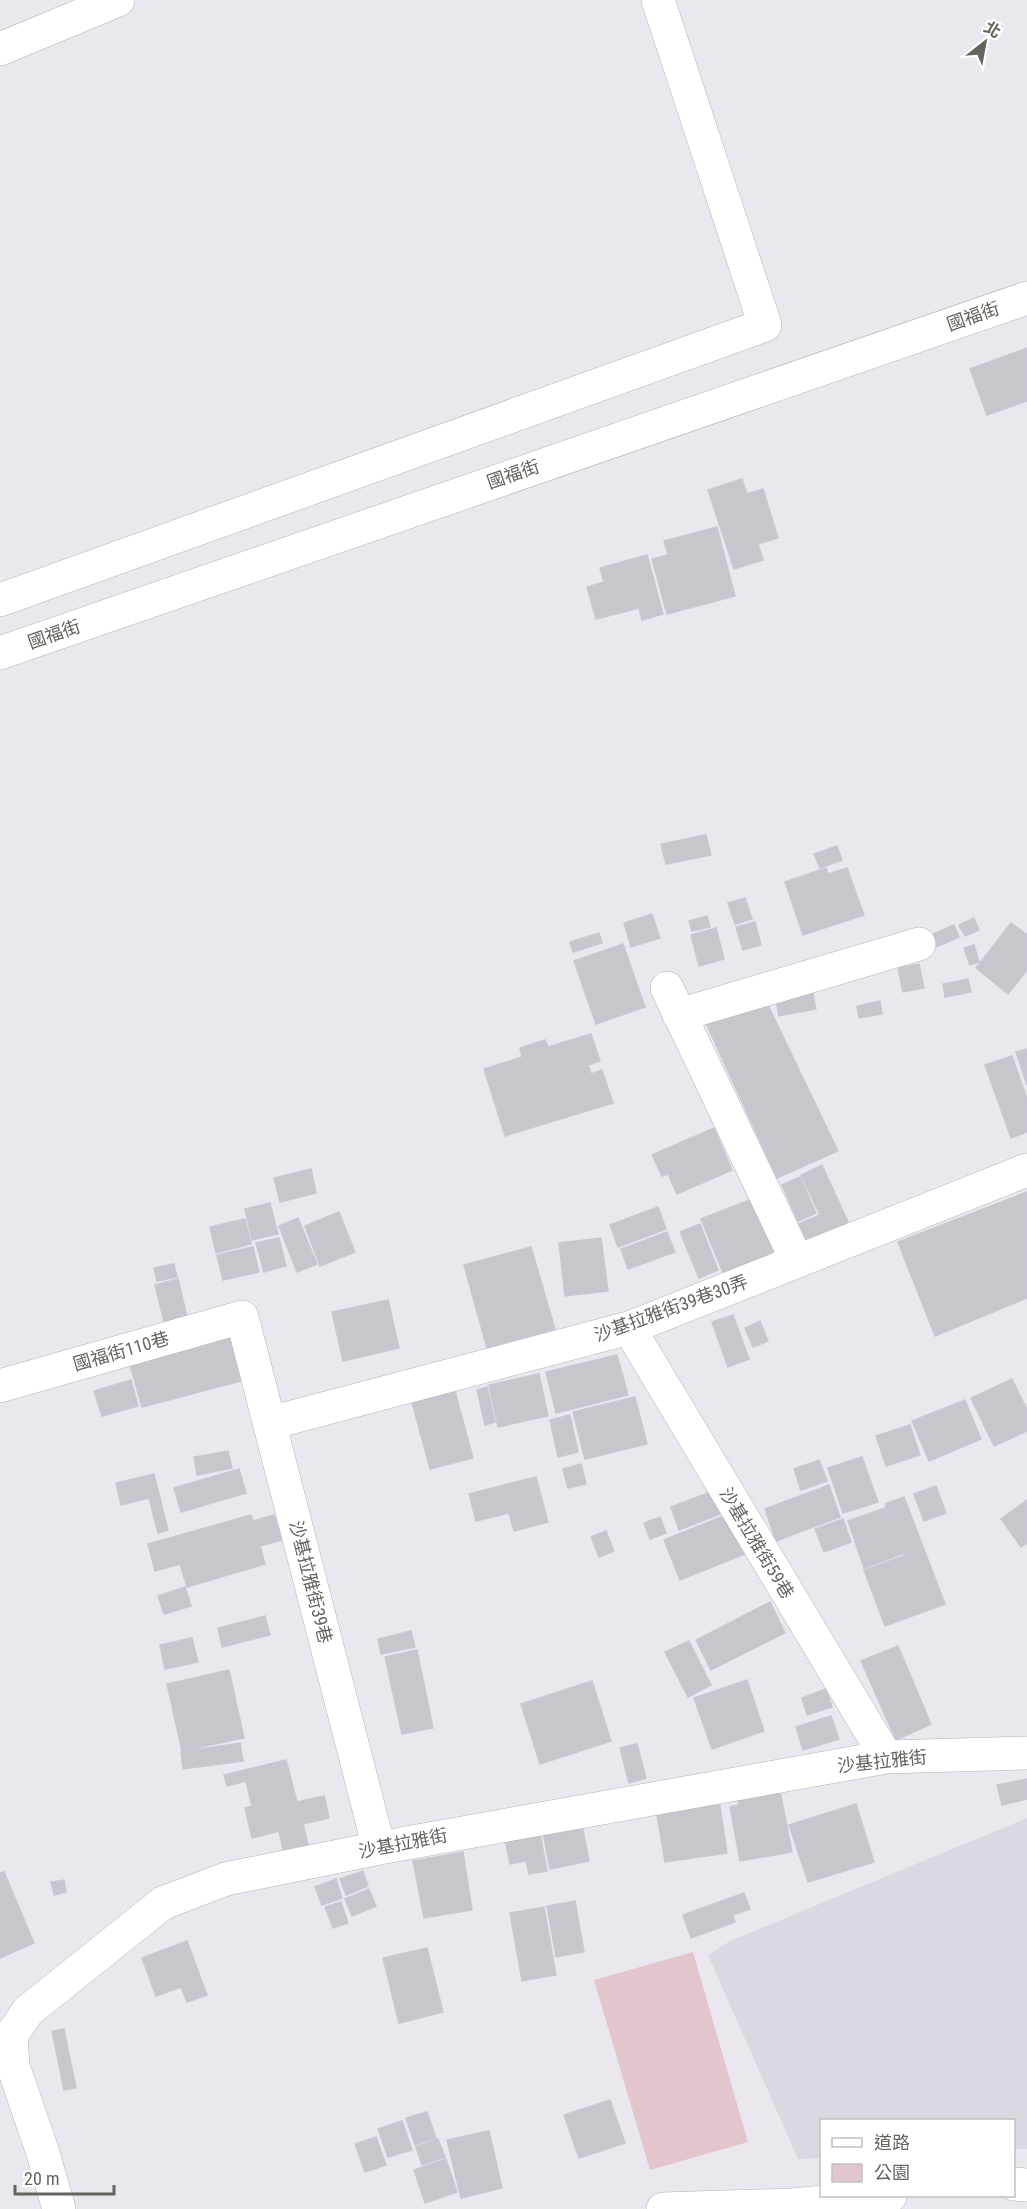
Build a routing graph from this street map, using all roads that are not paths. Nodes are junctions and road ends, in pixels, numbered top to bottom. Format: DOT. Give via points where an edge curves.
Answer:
graph roads {
  1 [pos="118,0"];
  2 [pos="658,0"];
  3 [pos="0,49"];
  4 [pos="1027,298"];
  5 [pos="0,600"];
  6 [pos="0,653"];
  7 [pos="919,944"];
  8 [pos="1027,1170"];
  9 [pos="797,1261"];
  10 [pos="242,1317"];
  11 [pos="629,1328"];
  12 [pos="0,1386"];
  13 [pos="270,1423"];
  14 [pos="1027,1753"];
  15 [pos="886,1757"];
  16 [pos="379,1848"];
  17 [pos="880,2197"];
  18 [pos="59,2209"];
  19 [pos="663,2209"];
  1 -- 3 [label="street"];
  2 -- 5 [label="street" via="765,325"];
  4 -- 6 [label="street, 國福街"];
  7 -- 9 [label="street" via="673,1002"];
  8 -- 9 [label="street, 沙基拉雅街39巷30弄"];
  9 -- 11 [label="street, 沙基拉雅街39巷30弄"];
  10 -- 12 [label="street, 國福街110巷"];
  10 -- 13 [label="street, 沙基拉雅街39巷"];
  11 -- 13 [label="street, 沙基拉雅街39巷30弄"];
  11 -- 15 [label="street, 沙基拉雅街59巷"];
  13 -- 16 [label="street, 沙基拉雅街39巷"];
  14 -- 15 [label="street, 沙基拉雅街"];
  15 -- 16 [label="street, 沙基拉雅街"];
  16 -- 18 [label="street, 沙基拉雅街" via="226,1880 163,1903 28,2011 11,2036 13,2066"];
  17 -- 19 [label="street" via="792,2205"];
}
